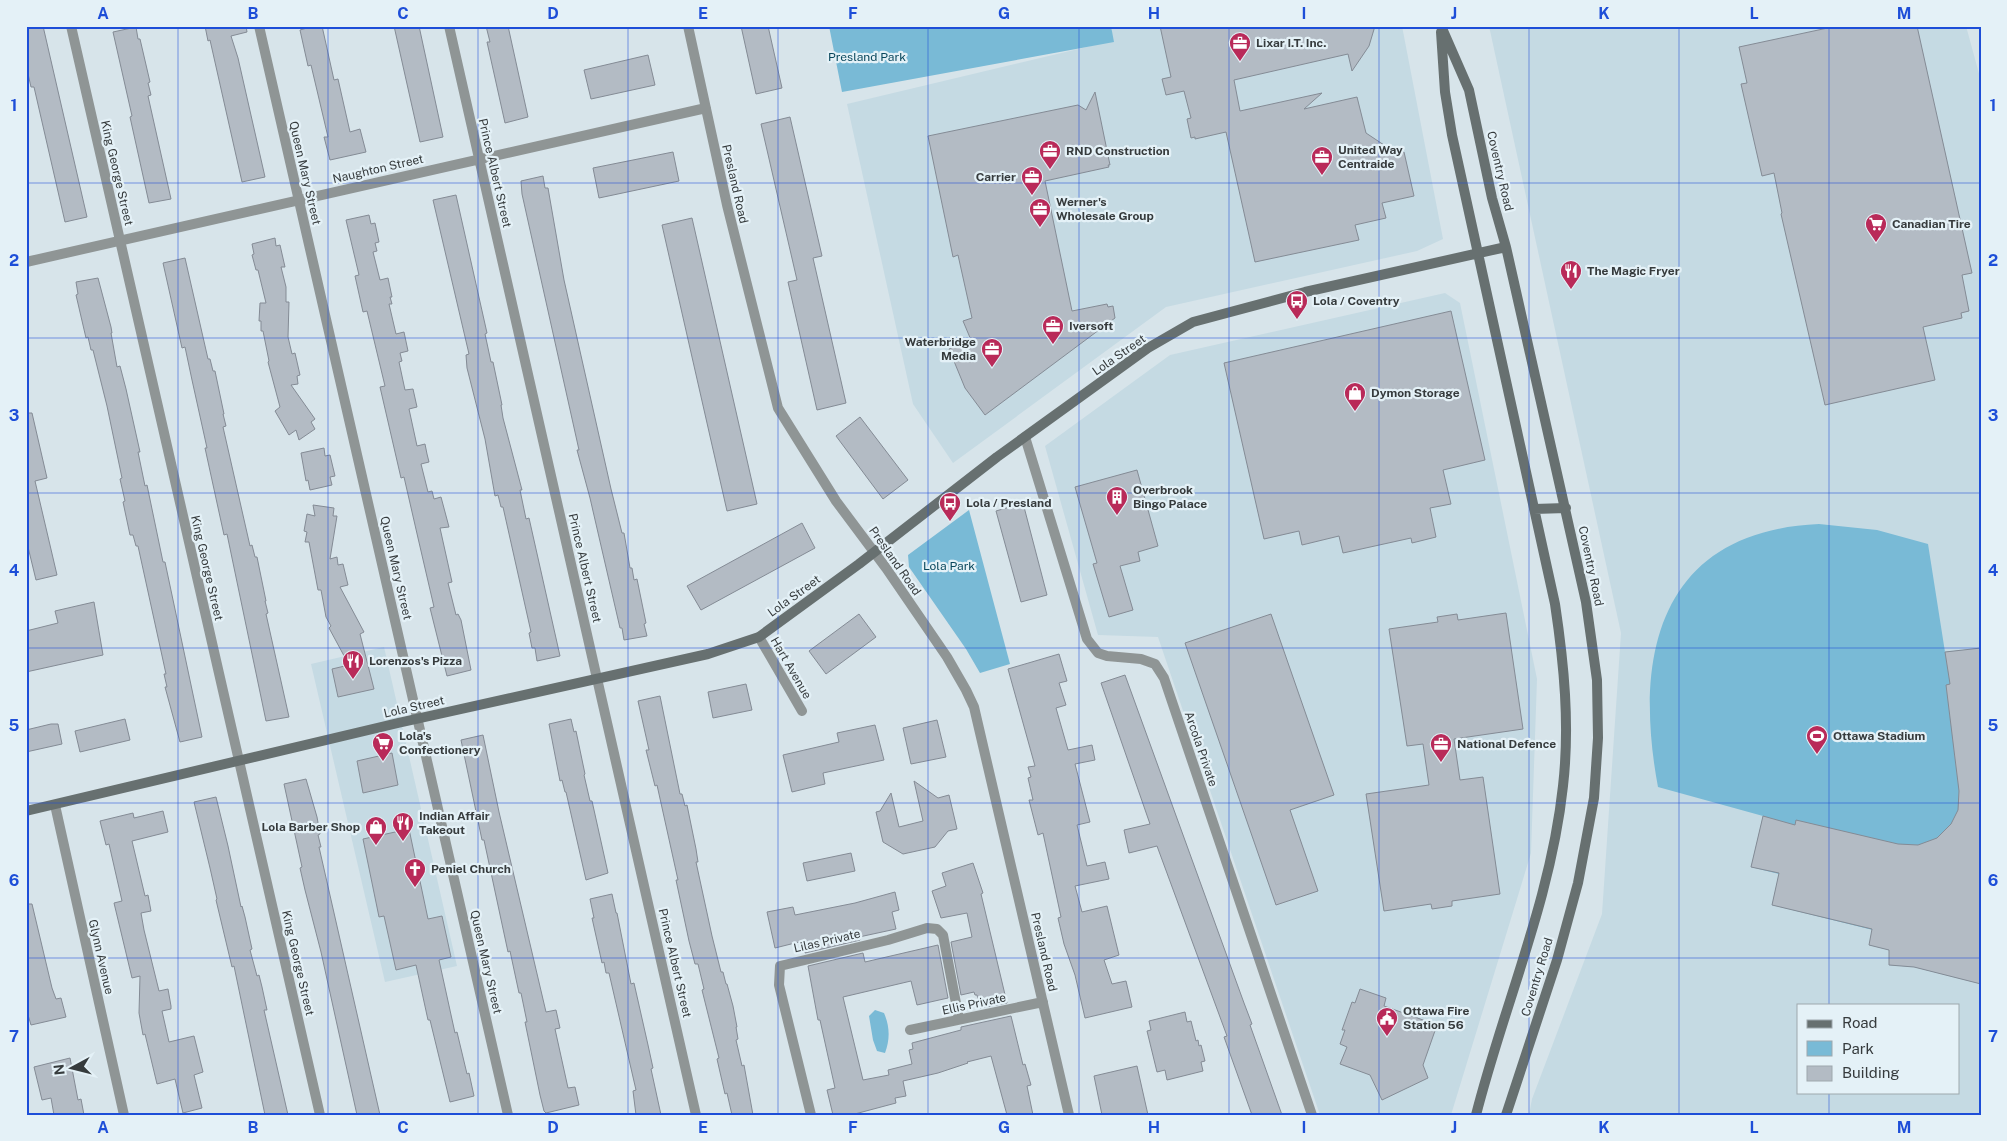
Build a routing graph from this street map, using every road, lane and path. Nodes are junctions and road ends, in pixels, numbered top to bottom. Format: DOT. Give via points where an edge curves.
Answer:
graph roads {
  1 [pos="71,26"];
  2 [pos="259,26"];
  3 [pos="449,26"];
  4 [pos="688,26"];
  5 [pos="1441,26"];
  6 [pos="706,108"];
  7 [pos="479,158"];
  8 [pos="298,200"];
  9 [pos="119,240"];
  10 [pos="1506,247"];
  11 [pos="1479,253"];
  12 [pos="26,262"];
  13 [pos="1025,437"];
  14 [pos="1566,508"];
  15 [pos="1534,509"];
  16 [pos="874,552"];
  17 [pos="759,637"];
  18 [pos="597,678"];
  19 [pos="802,711"];
  20 [pos="417,719"];
  21 [pos="238,761"];
  22 [pos="55,805"];
  23 [pos="26,811"];
  24 [pos="1044,1002"];
  25 [pos="959,1019"];
  26 [pos="910,1030"];
  27 [pos="124,1115"];
  28 [pos="320,1115"];
  29 [pos="508,1115"];
  30 [pos="696,1115"];
  31 [pos="811,1115"];
  32 [pos="1069,1115"];
  33 [pos="1312,1115"];
  34 [pos="1476,1115"];
  35 [pos="1506,1115"];
  1 -- 9 [label="street, King George Street"];
  2 -- 8 [label="street, Queen Mary Street"];
  3 -- 7 [label="street, Prince Albert Street"];
  4 -- 6 [label="street, Presland Road"];
  5 -- 10 [label="main road, Coventry Road" via="1469,90"];
  5 -- 11 [label="main road, Coventry Road" via="1445,92 1452,135"];
  6 -- 7 [label="street, Naughton Street"];
  6 -- 16 [label="street, Presland Road" via="778,408 836,501"];
  7 -- 8 [label="street, Naughton Street"];
  7 -- 18 [label="street, Prince Albert Street"];
  8 -- 9 [label="street, Naughton Street"];
  8 -- 20 [label="street, Queen Mary Street"];
  9 -- 12 [label="street, Naughton Street"];
  9 -- 21 [label="street, King George Street"];
  10 -- 11 [label="main road, Lola Street"];
  10 -- 14 [label="main road, Coventry Road"];
  11 -- 13 [label="main road, Lola Street" via="1314,289 1193,322 1148,348"];
  11 -- 15 [label="main road, Coventry Road"];
  13 -- 16 [label="main road, Lola Street"];
  13 -- 33 [label="street, Arcola Private" via="1087,639 1098,653 1155,664 1164,678"];
  14 -- 15 [label="main road"];
  14 -- 35 [label="main road, Coventry Road" via="1586,602 1596,680 1598,738 1594,798 1578,883"];
  15 -- 34 [label="main road, Coventry Road" via="1555,604 1562,661 1566,726 1563,786 1554,846 1540,902"];
  16 -- 17 [label="main road, Lola Street"];
  16 -- 24 [label="street, Presland Road" via="950,662 974,707"];
  17 -- 18 [label="main road, Lola Street" via="708,654"];
  17 -- 19 [label="street, Hart Avenue"];
  18 -- 20 [label="main road, Lola Street"];
  18 -- 30 [label="street, Prince Albert Street"];
  20 -- 21 [label="main road, Lola Street"];
  20 -- 29 [label="street, Queen Mary Street"];
  21 -- 22 [label="main road, Lola Street"];
  21 -- 28 [label="street, King George Street"];
  22 -- 23 [label="main road, Lola Street"];
  22 -- 27 [label="street, Glynn Avenue"];
  24 -- 25 [label="street, Ellis Private"];
  24 -- 32 [label="street, Presland Road"];
  25 -- 26 [label="street, Ellis Private"];
  25 -- 31 [label="street, Lilas Private" via="943,935 937,929 927,928 780,966 779,985"];
}
